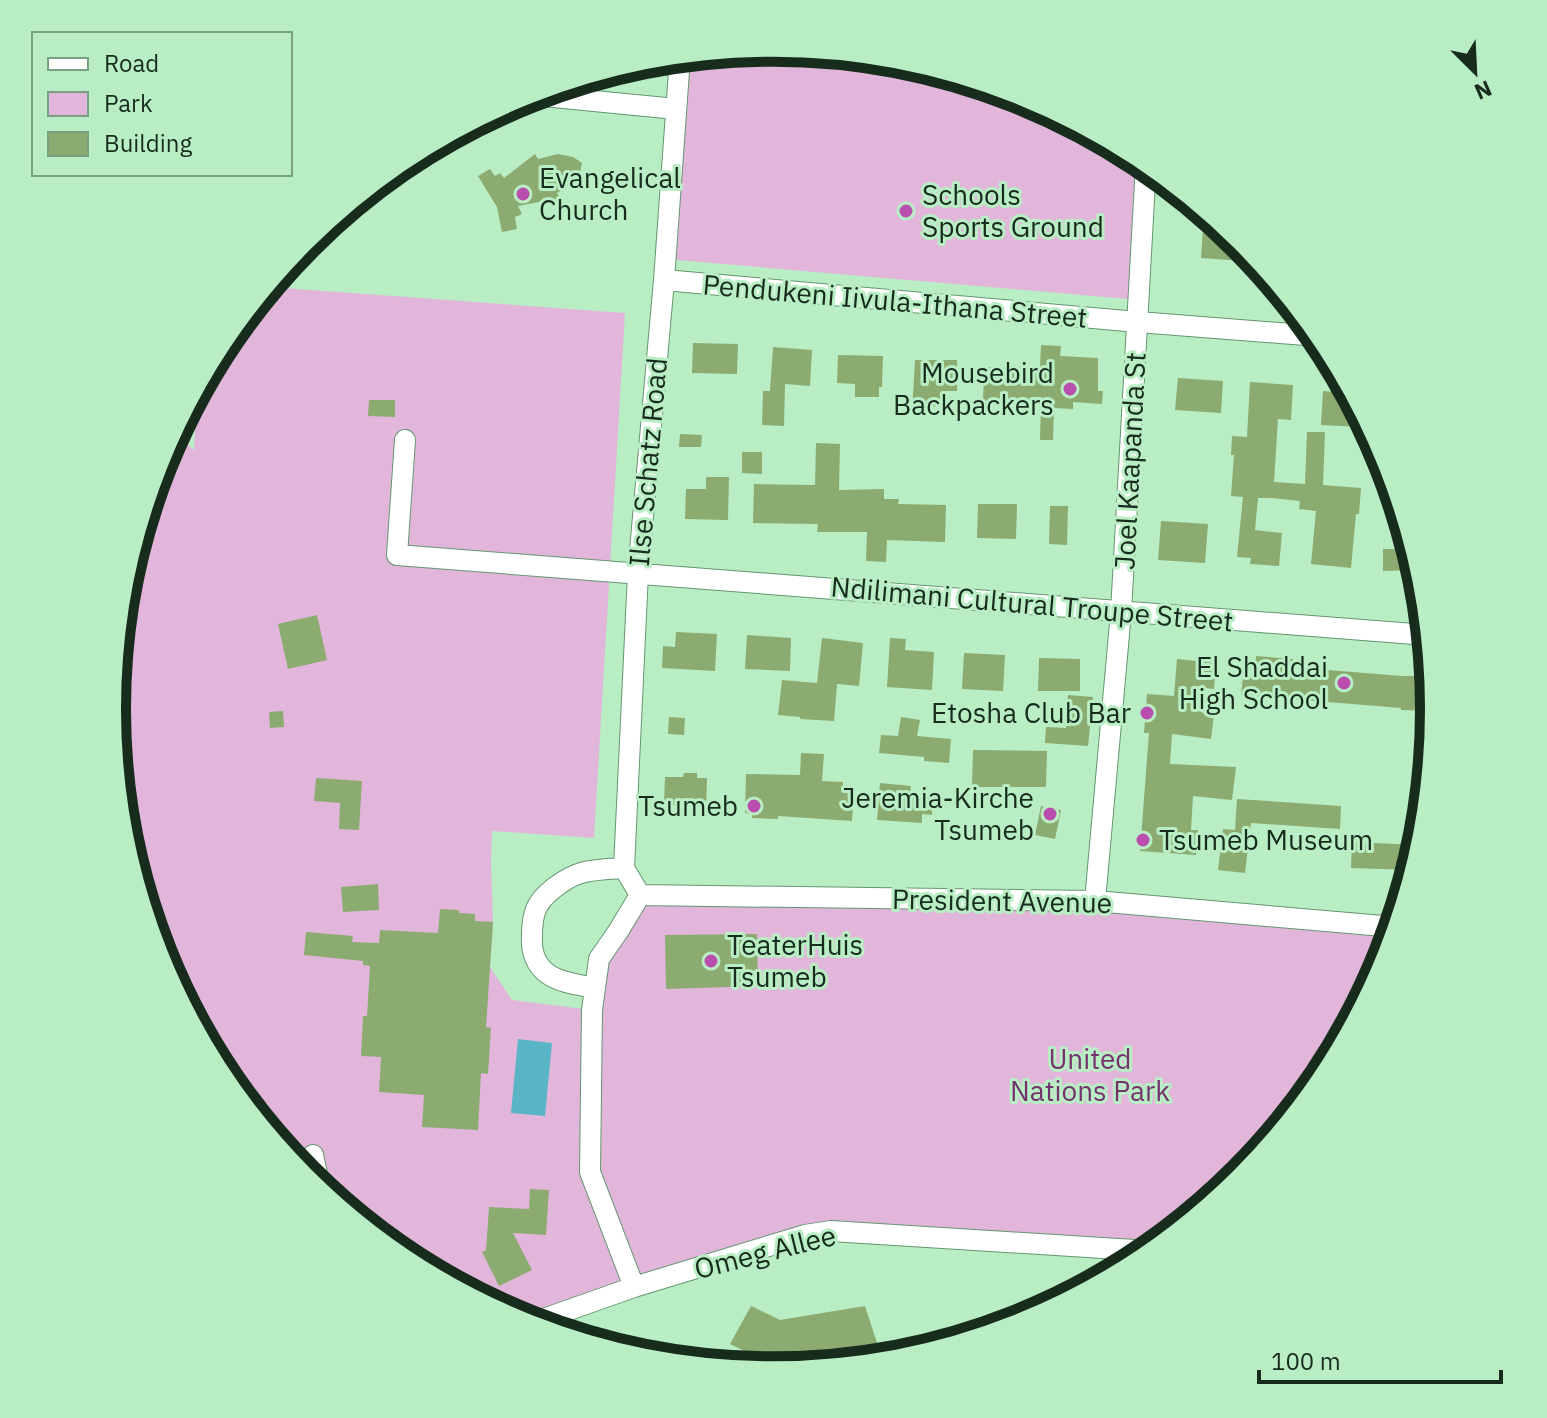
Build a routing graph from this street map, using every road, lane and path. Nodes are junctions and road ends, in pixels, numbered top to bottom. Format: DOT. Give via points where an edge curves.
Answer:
graph roads {
  1 [pos="679,69"];
  2 [pos="561,98"];
  3 [pos="676,109"];
  4 [pos="1145,180"];
  5 [pos="664,280"];
  6 [pos="1138,322"];
  7 [pos="1300,335"];
  8 [pos="405,440"];
  9 [pos="638,573"];
  10 [pos="1121,612"];
  11 [pos="1416,634"];
  12 [pos="624,868"];
  13 [pos="640,895"];
  14 [pos="1095,901"];
  15 [pos="1383,926"];
  16 [pos="595,988"];
  17 [pos="313,1155"];
  18 [pos="315,1165"];
  19 [pos="1129,1250"];
  20 [pos="634,1287"];
  21 [pos="551,1316"];
  1 -- 3 [label="street, Ilse Schatz Road"];
  2 -- 3 [label="street"];
  3 -- 5 [label="street, Ilse Schatz Road"];
  4 -- 6 [label="street, Joel Kaapanda St"];
  5 -- 6 [label="street, Pendukeni Iivula-Ithana Street"];
  5 -- 9 [label="street, Ilse Schatz Road"];
  6 -- 7 [label="street, Pendukeni Iivula-Ithana Street"];
  6 -- 10 [label="street, Joel Kaapanda St"];
  8 -- 9 [label="street, Ndilimani Cultural Troupe Street" via="397,555"];
  9 -- 10 [label="street, Ndilimani Cultural Troupe Street"];
  9 -- 12 [label="street, Ilse Schatz Road"];
  10 -- 11 [label="street, Ndilimani Cultural Troupe Street"];
  10 -- 14 [label="street, Joel Kaapanda St"];
  12 -- 13 [label="street"];
  12 -- 16 [label="street" via="567,878 538,903 533,919 532,945 539,965 549,975"];
  13 -- 14 [label="street, President Avenue"];
  13 -- 16 [label="street" via="599,959"];
  14 -- 15 [label="street, President Avenue"];
  16 -- 20 [label="street" via="590,1172"];
  17 -- 18 [label="street"];
  19 -- 20 [label="street, Omeg Allee" via="831,1231"];
  20 -- 21 [label="street, Omeg Allee"];
}
